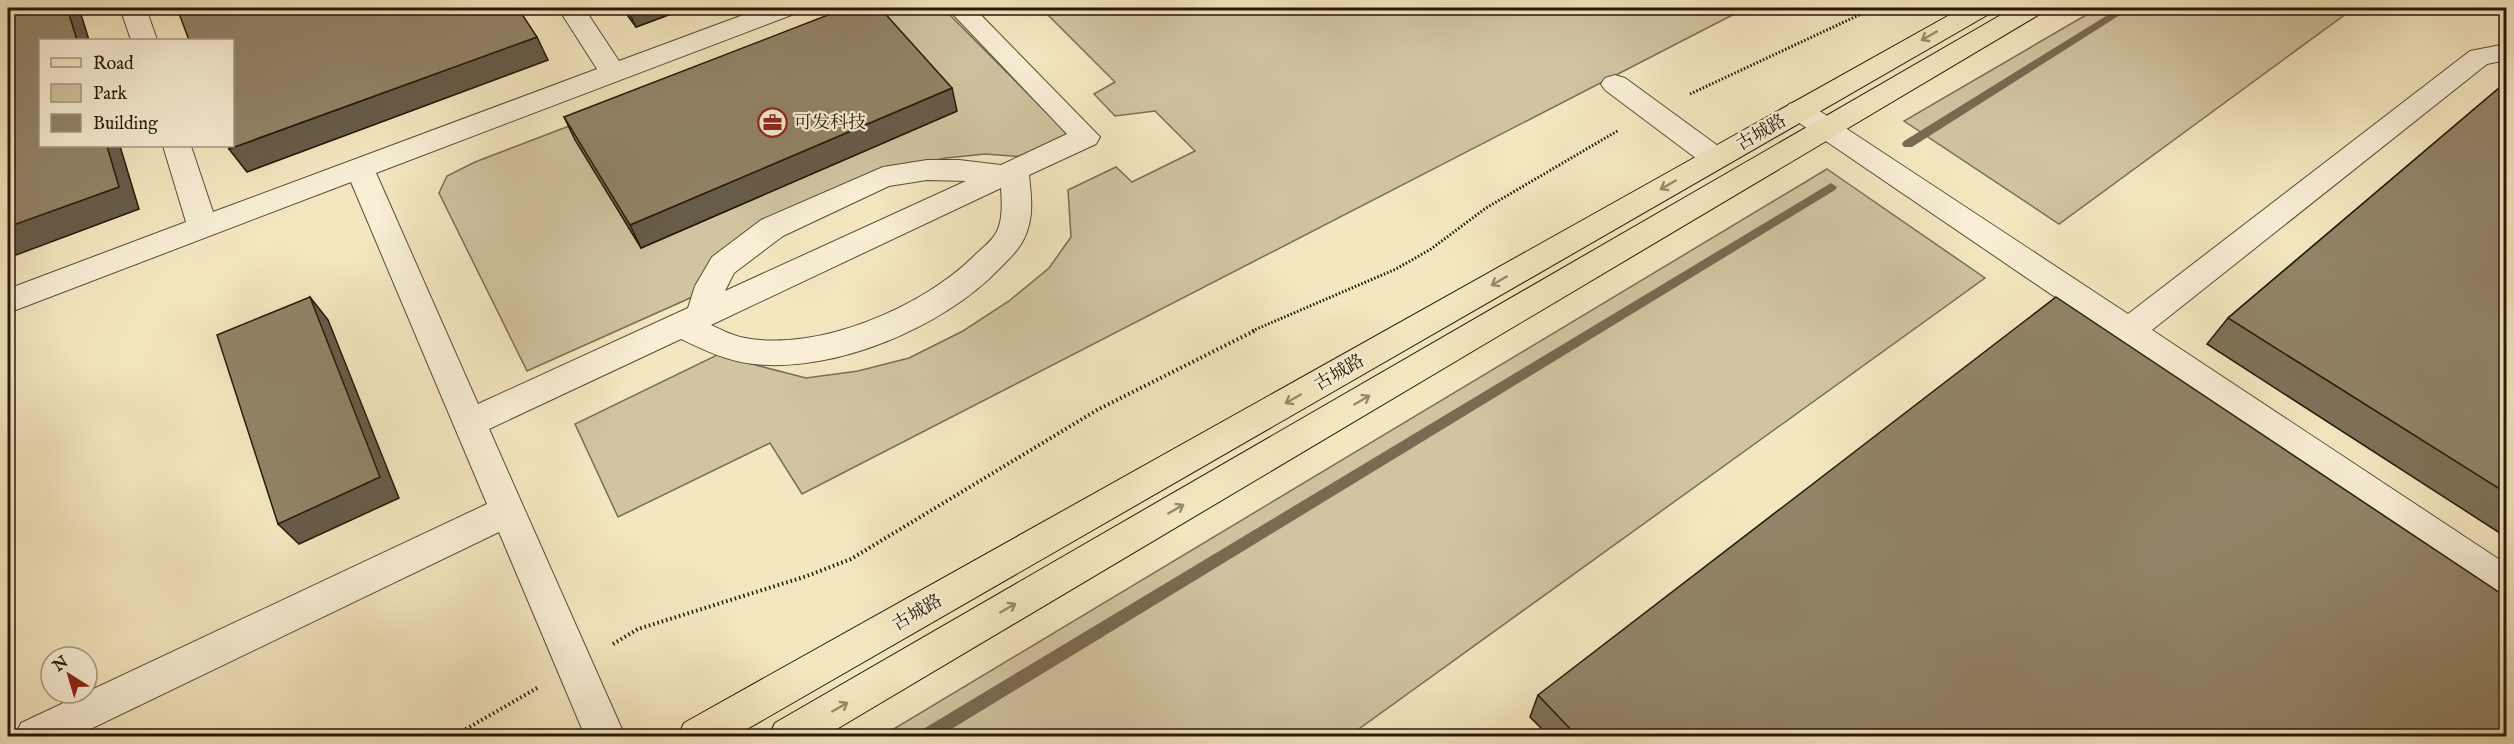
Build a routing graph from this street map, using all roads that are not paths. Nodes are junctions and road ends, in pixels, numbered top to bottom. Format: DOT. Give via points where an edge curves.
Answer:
graph roads {
  1 [pos="133,8"];
  2 [pos="571,8"];
  3 [pos="785,8"];
  4 [pos="960,8"];
  5 [pos="1980,8"];
  6 [pos="2031,8"];
  7 [pos="144,39"];
  8 [pos="2506,52"];
  9 [pos="613,72"];
  10 [pos="1615,84"];
  11 [pos="1812,119"];
  12 [pos="177,147"];
  13 [pos="1715,158"];
  14 [pos="359,168"];
  15 [pos="1009,173"];
  16 [pos="202,227"];
  17 [pos="8,301"];
  18 [pos="691,320"];
  19 [pos="2129,331"];
  20 [pos="469,423"];
  21 [pos="508,511"];
  22 [pos="2506,584"];
  23 [pos="35,736"];
  24 [pos="605,736"];
  25 [pos="698,736"];
  26 [pos="789,736"];
  1 -- 7 [label="lane"];
  2 -- 9 [label="lane"];
  3 -- 9 [label="lane"];
  4 -- 15 [label="lane" via="1086,137"];
  5 -- 11 [label="main road, 古城路, one-way"];
  6 -- 11 [label="main road, 古城路"];
  8 -- 19 [label="lane" via="2479,57"];
  9 -- 14 [label="lane"];
  10 -- 13 [label="lane"];
  11 -- 13 [label="main road, 古城路"];
  11 -- 19 [label="lane"];
  26 -- 11 [label="main road, 古城路, one-way"];
  12 -- 16 [label="lane"];
  13 -- 25 [label="main road, 古城路, one-way"];
  14 -- 16 [label="lane"];
  14 -- 20 [label="lane"];
  15 -- 18 [label="lane"];
  15 -- 18 [label="lane" via="927,170 883,177 772,228 723,265"];
  15 -- 18 [label="lane" via="1017,205 1010,235 982,269 941,302 898,322 850,339 799,350 756,352 729,348"];
  16 -- 17 [label="lane"];
  18 -- 20 [label="lane"];
  19 -- 22 [label="lane"];
  20 -- 21 [label="lane"];
  21 -- 23 [label="lane"];
  21 -- 24 [label="lane"];
}
